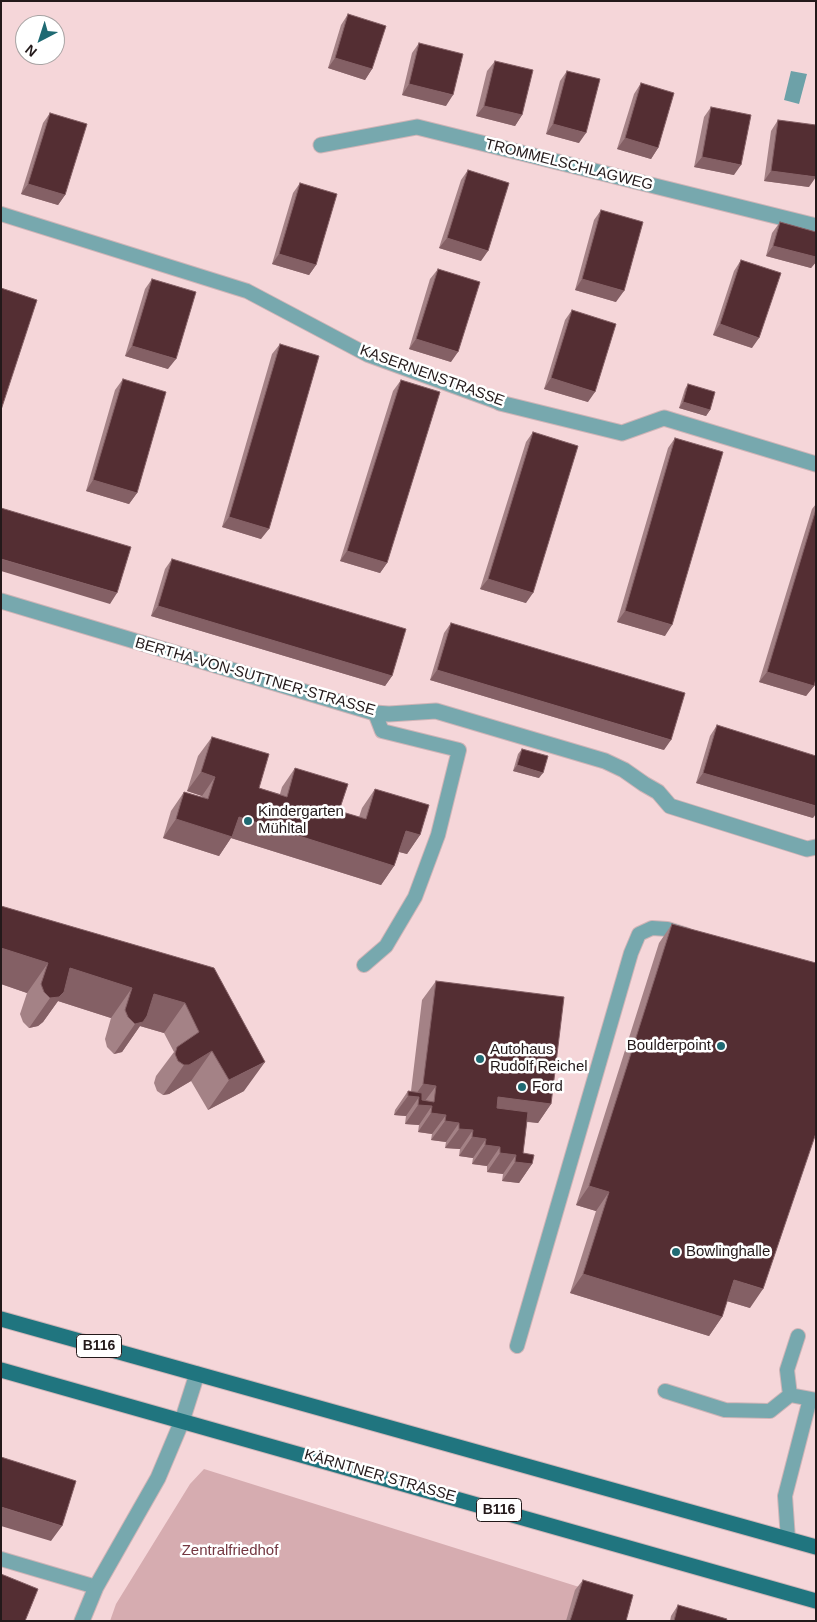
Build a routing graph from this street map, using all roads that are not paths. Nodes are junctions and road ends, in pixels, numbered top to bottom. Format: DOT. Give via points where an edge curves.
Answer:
graph roads {
  1 [pos="321,145"];
  2 [pos="1,214"];
  3 [pos="816,226"];
  4 [pos="500,403"];
  5 [pos="816,464"];
  6 [pos="1,601"];
  7 [pos="374,713"];
  8 [pos="816,847"];
  9 [pos="695,937"];
  10 [pos="364,965"];
  11 [pos="1,1318"];
  12 [pos="798,1336"];
  13 [pos="517,1346"];
  14 [pos="1,1370"];
  15 [pos="197,1374"];
  16 [pos="665,1391"];
  17 [pos="790,1395"];
  18 [pos="813,1399"];
  19 [pos="182,1421"];
  20 [pos="788,1540"];
  21 [pos="816,1547"];
  22 [pos="1,1559"];
  23 [pos="96,1587"];
  24 [pos="816,1601"];
  25 [pos="82,1621"];
  1 -- 3 [label="street, TROMMELSCHLAGWEG" via="417,127"];
  2 -- 4 [label="lane, KASERNENSTRASSE" via="247,291 368,355"];
  4 -- 5 [label="street, KASERNENSTRASSE" via="622,433 664,418"];
  6 -- 7 [label="street, BERTHA-VON-SUTTNER-STRASSE"];
  7 -- 8 [label="street, BERTHA-VON-SUTTNER-STRASSE" via="436,711 605,761 658,792 670,806 806,849"];
  7 -- 10 [label="lane" via="382,731 459,750 438,835 415,897 386,946"];
  9 -- 13 [label="lane" via="652,928 639,934"];
  11 -- 15 [label="main road, B116"];
  12 -- 17 [label="lane" via="786,1370"];
  14 -- 19 [label="main road, KÄRNTNER STRASSE / B116"];
  15 -- 19 [label="street"];
  15 -- 20 [label="main road, B116"];
  16 -- 17 [label="lane" via="725,1410 770,1411"];
  17 -- 18 [label="lane"];
  18 -- 20 [label="lane" via="785,1496"];
  19 -- 23 [label="street" via="158,1478"];
  19 -- 24 [label="main road, KÄRNTNER STRASSE / B116"];
  20 -- 21 [label="main road, B116"];
  22 -- 23 [label="lane"];
  23 -- 25 [label="street"];
}
